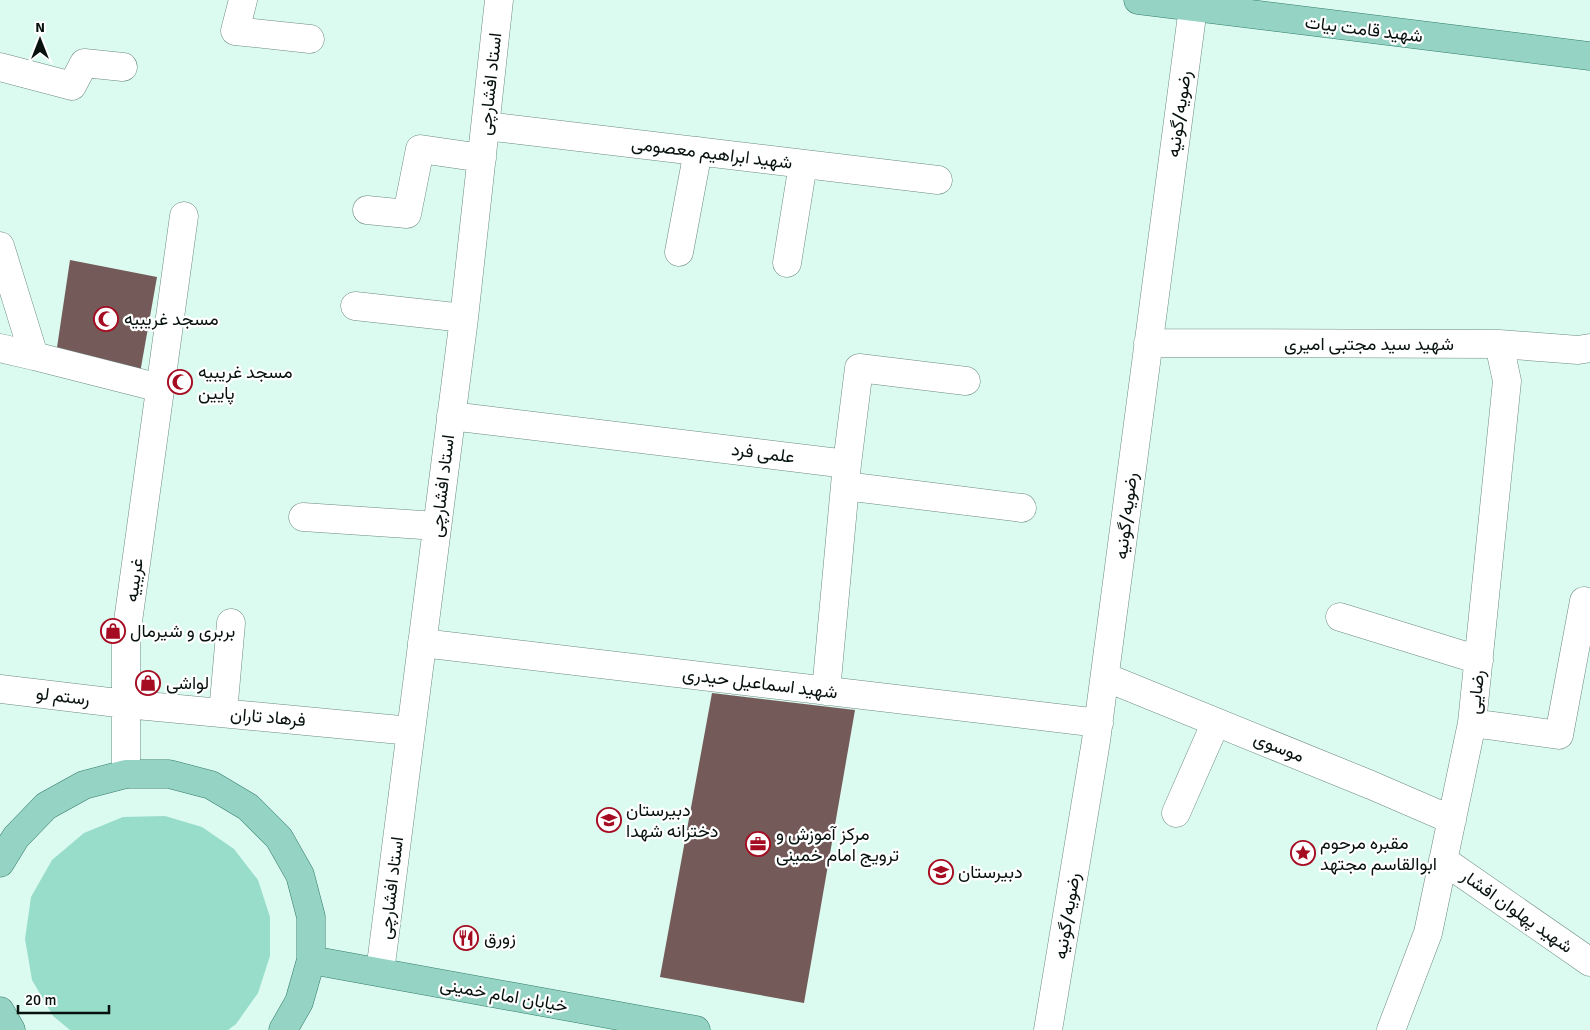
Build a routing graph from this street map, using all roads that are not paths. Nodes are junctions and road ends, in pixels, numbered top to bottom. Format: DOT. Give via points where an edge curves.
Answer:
graph roads {
  1 [pos="243,0"];
  2 [pos="499,0"];
  3 [pos="1138,0"];
  4 [pos="1193,4"];
  5 [pos="310,39"];
  6 [pos="1590,56"];
  7 [pos="0,67"];
  8 [pos="123,67"];
  9 [pos="486,126"];
  10 [pos="698,151"];
  11 [pos="482,158"];
  12 [pos="803,164"];
  13 [pos="938,180"];
  14 [pos="367,210"];
  15 [pos="184,216"];
  16 [pos="0,246"];
  17 [pos="679,252"];
  18 [pos="787,263"];
  19 [pos="355,306"];
  20 [pos="464,318"];
  21 [pos="1148,343"];
  22 [pos="1499,344"];
  23 [pos="0,348"];
  24 [pos="1590,348"];
  25 [pos="34,356"];
  26 [pos="966,380"];
  27 [pos="160,388"];
  28 [pos="451,416"];
  29 [pos="846,475"];
  30 [pos="1022,508"];
  31 [pos="303,517"];
  32 [pos="437,526"];
  33 [pos="1584,601"];
  34 [pos="1340,617"];
  35 [pos="231,623"];
  36 [pos="422,643"];
  37 [pos="1479,660"];
  38 [pos="1105,677"];
  39 [pos="0,689"];
  40 [pos="826,691"];
  41 [pos="126,704"];
  42 [pos="223,713"];
  43 [pos="1216,722"];
  44 [pos="1099,723"];
  45 [pos="1472,723"];
  46 [pos="411,731"];
  47 [pos="126,774"];
  48 [pos="1176,813"];
  49 [pos="1452,820"];
  50 [pos="1443,860"];
  51 [pos="0,863"];
  52 [pos="311,960"];
  53 [pos="1590,962"];
  54 [pos="380,972"];
  55 [pos="0,1012"];
  56 [pos="11,1030"];
  57 [pos="283,1030"];
  58 [pos="696,1030"];
  59 [pos="1048,1030"];
  60 [pos="1391,1030"];
  1 -- 5 [label="street" via="235,30"];
  2 -- 9 [label="street, استاد افشارچی"];
  3 -- 4 [label="main road, شهید قامت بیات"];
  4 -- 6 [label="main road, شهید قامت بیات"];
  4 -- 21 [label="street, رضویه/گونیه"];
  7 -- 8 [label="street" via="72,86 84,63"];
  9 -- 10 [label="street, شهید ابراهیم معصومی"];
  9 -- 11 [label="street, استاد افشارچی"];
  10 -- 12 [label="street, شهید ابراهیم معصومی"];
  10 -- 17 [label="street"];
  11 -- 14 [label="street" via="420,149 407,214"];
  11 -- 20 [label="street, استاد افشارچی"];
  12 -- 13 [label="street, شهید ابراهیم معصومی"];
  12 -- 18 [label="street"];
  15 -- 27 [label="street, غریبیه"];
  16 -- 25 [label="street"];
  19 -- 20 [label="street"];
  20 -- 28 [label="street, استاد افشارچی"];
  21 -- 22 [label="street, شهید سید مجتبی امیری"];
  21 -- 38 [label="street, رضویه/گونیه"];
  22 -- 24 [label="street, شهید سید مجتبی امیری" via="1578,350"];
  22 -- 37 [label="street, رضایی" via="1507,381"];
  23 -- 25 [label="street"];
  25 -- 27 [label="street"];
  26 -- 29 [label="street" via="859,368"];
  27 -- 41 [label="street, غریبیه" via="126,636"];
  28 -- 29 [label="street, علمی فرد"];
  28 -- 32 [label="street, استاد افشارچی"];
  29 -- 30 [label="street, علمی فرد"];
  29 -- 40 [label="street"];
  31 -- 32 [label="street"];
  32 -- 36 [label="street, استاد افشارچی"];
  33 -- 45 [label="street" via="1559,734"];
  34 -- 37 [label="street"];
  35 -- 42 [label="street"];
  36 -- 40 [label="street, شهید اسماعیل حیدری"];
  36 -- 46 [label="street, استاد افشارچی"];
  37 -- 45 [label="street, رضایی"];
  38 -- 43 [label="street, موسوی"];
  38 -- 44 [label="street, رضویه/گونیه"];
  39 -- 41 [label="street, رستم لو"];
  40 -- 44 [label="street, شهید اسماعیل حیدری"];
  41 -- 42 [label="street, فرهاد تاران"];
  41 -- 47 [label="street, غریبیه"];
  42 -- 46 [label="street, فرهاد تاران"];
  43 -- 48 [label="street"];
  43 -- 49 [label="street, موسوی"];
  44 -- 59 [label="street, رضویه/گونیه"];
  45 -- 49 [label="street, رضایی"];
  46 -- 54 [label="street, استاد افشارچی"];
  47 -- 51 [label="main road" via="84,785 46,806 16,837"];
  47 -- 52 [label="main road" via="169,774 211,785 248,808 279,838 300,875 311,917"];
  49 -- 50 [label="street, رضایی"];
  50 -- 53 [label="street, شهید پهلوان افشار"];
  50 -- 60 [label="street, رضایی" via="1428,933"];
  52 -- 54 [label="main road, خیابان امام خمینی"];
  52 -- 57 [label="main road" via="299,1002"];
  54 -- 58 [label="main road, خیابان امام خمینی"];
  55 -- 56 [label="main road"];
}
